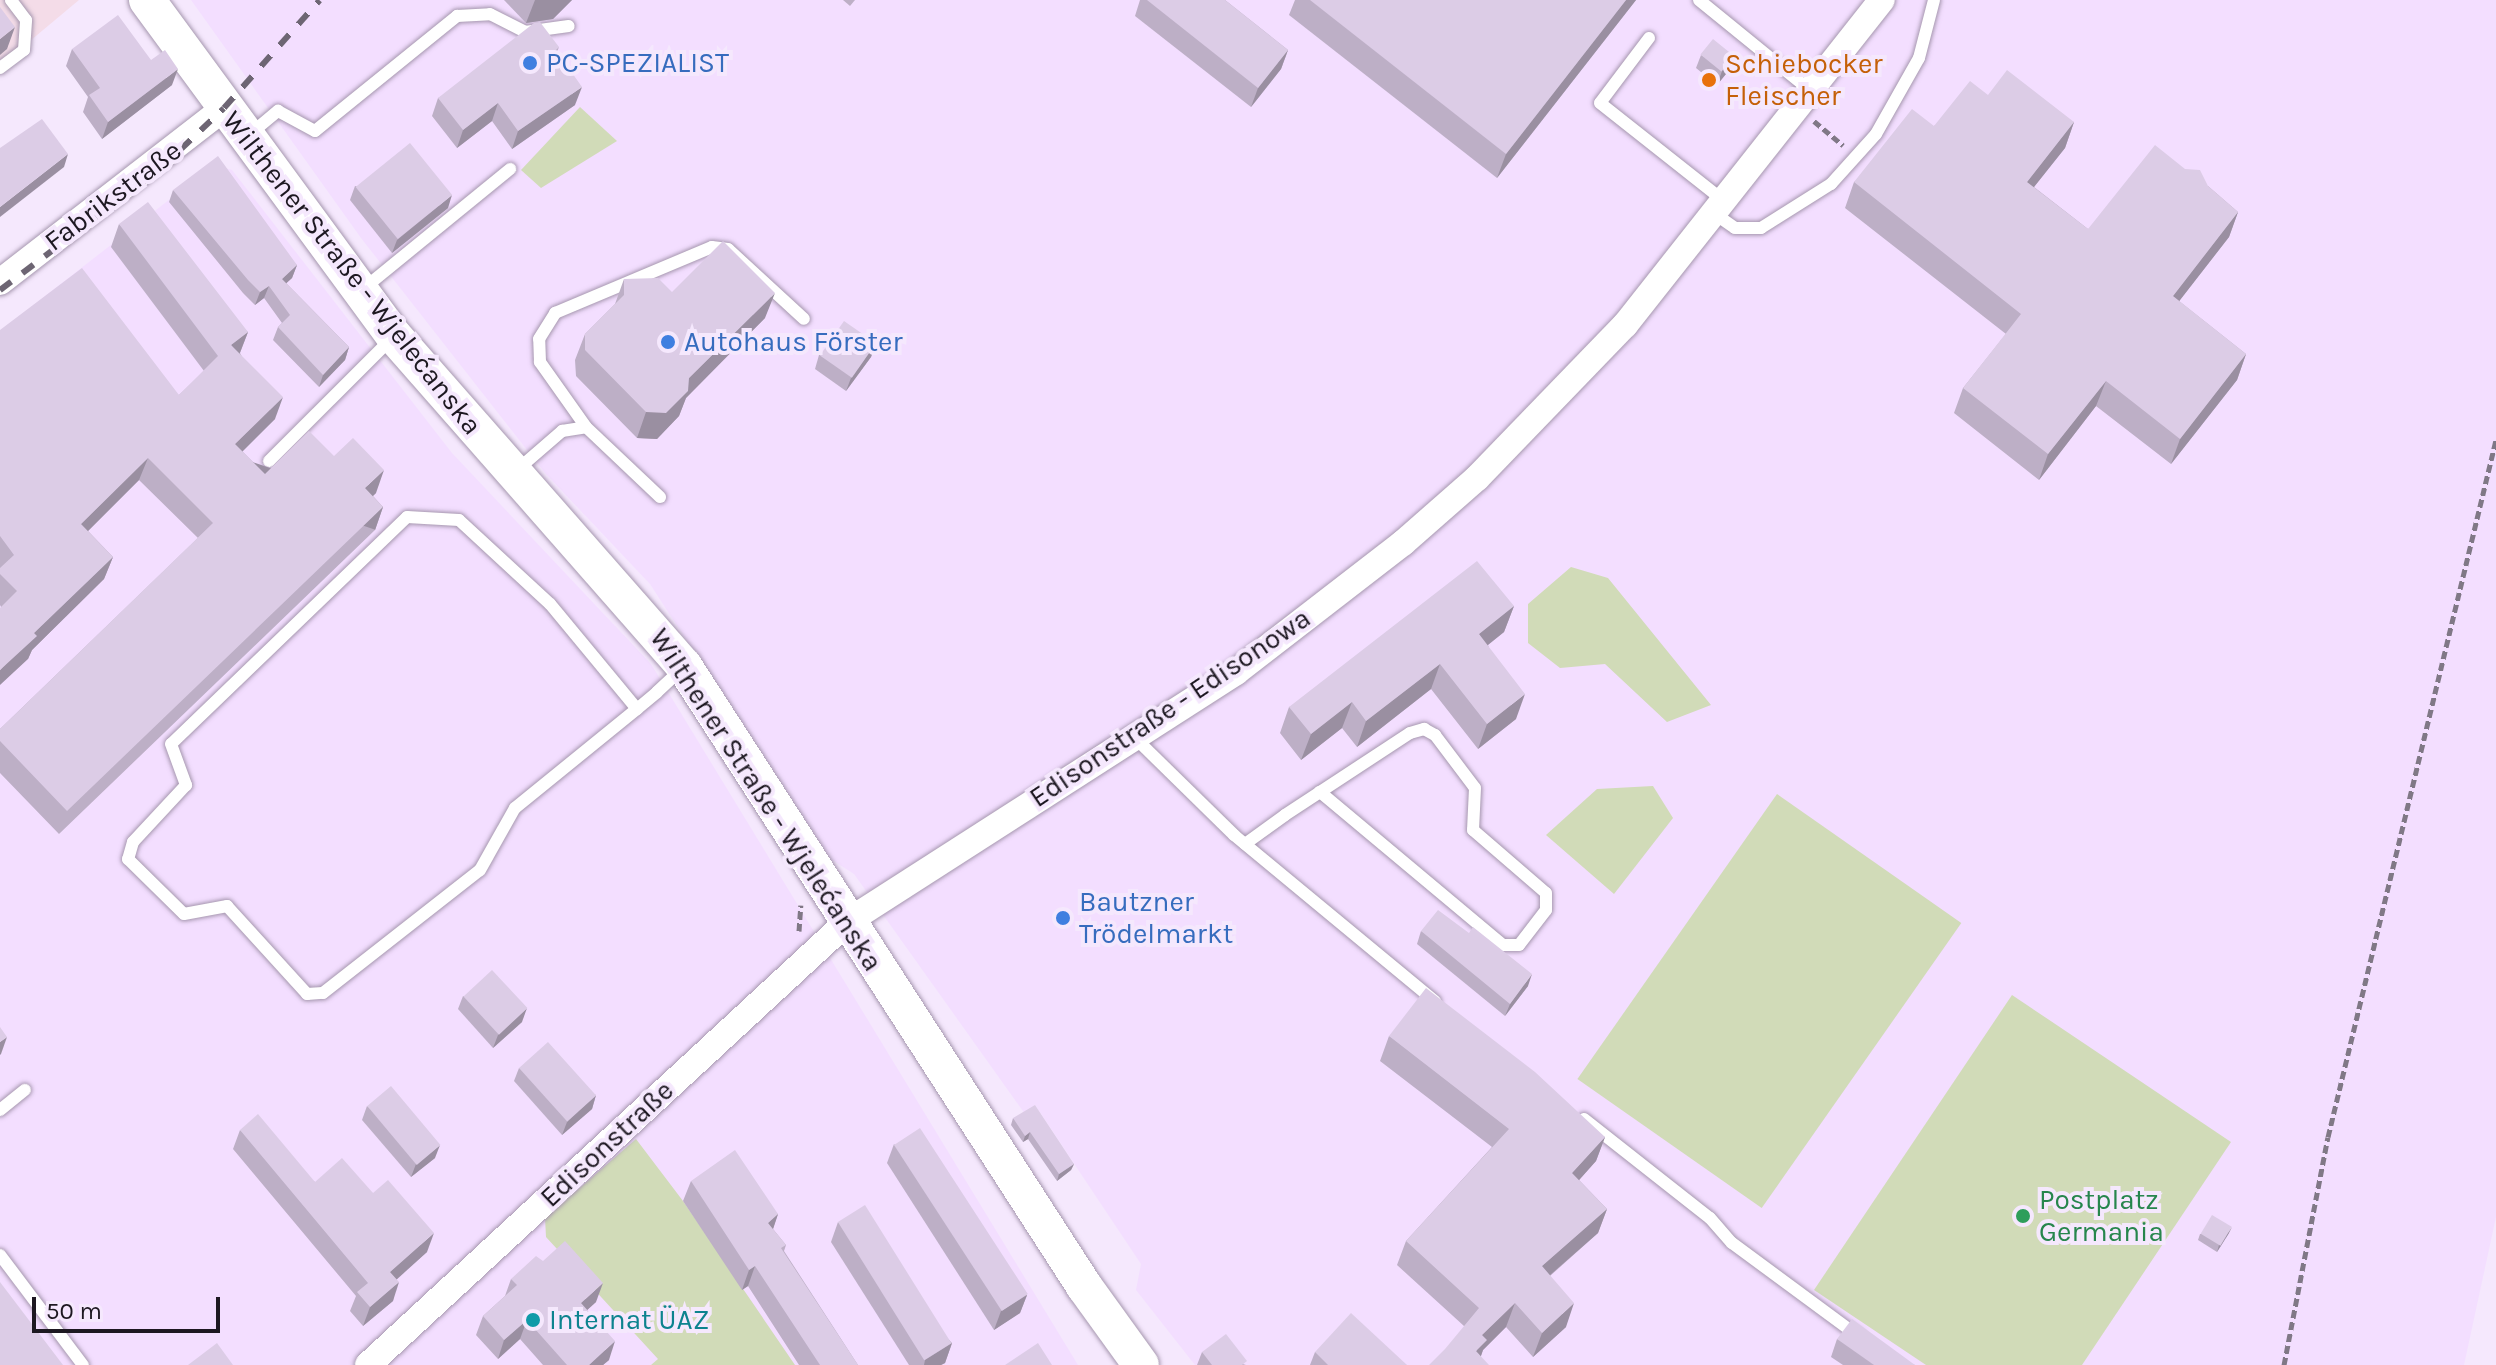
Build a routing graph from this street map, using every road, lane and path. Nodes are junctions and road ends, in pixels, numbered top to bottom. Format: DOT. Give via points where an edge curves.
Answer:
graph roads {
  1 [pos="11,0"];
  2 [pos="147,0"];
  3 [pos="1699,0"];
  4 [pos="1882,0"];
  5 [pos="1934,0"];
  6 [pos="569,26"];
  7 [pos="1649,38"];
  8 [pos="0,68"];
  9 [pos="1804,99"];
  10 [pos="224,108"];
  11 [pos="246,137"];
  12 [pos="1856,156"];
  13 [pos="510,169"];
  14 [pos="1719,207"];
  15 [pos="0,282"];
  16 [pos="360,291"];
  17 [pos="804,319"];
  18 [pos="394,336"];
  19 [pos="586,427"];
  20 [pos="2496,440"];
  21 [pos="269,461"];
  22 [pos="512,475"];
  23 [pos="660,497"];
  24 [pos="684,666"];
  25 [pos="637,709"];
  26 [pos="1134,737"];
  27 [pos="1320,792"];
  28 [pos="1245,844"];
  29 [pos="799,889"];
  30 [pos="847,922"];
  31 [pos="794,942"];
  32 [pos="1449,1012"];
  33 [pos="25,1090"];
  34 [pos="0,1110"];
  35 [pos="1573,1110"];
  36 [pos="0,1255"];
  37 [pos="1875,1348"];
  38 [pos="83,1365"];
  39 [pos="368,1365"];
  40 [pos="1141,1365"];
  41 [pos="2284,1365"];
  1 -- 8 [label="lane" via="26,20 24,50"];
  2 -- 10 [label="main road, Wilthener Straße - Wjelećanska"];
  3 -- 9 [label="lane"];
  4 -- 9 [label="street, Edisonstraße - Edisonowa"];
  5 -- 12 [label="lane" via="1919,58 1876,134"];
  6 -- 11 [label="lane" via="525,32 490,14 457,16 315,131 278,111"];
  7 -- 14 [label="lane" via="1600,103"];
  9 -- 12 [label="path"];
  9 -- 14 [label="street, Edisonstraße - Edisonowa"];
  10 -- 11 [label="main road, Wilthener Straße - Wjelećanska"];
  10 -- 15 [label="street, Fabrikstraße"];
  11 -- 16 [label="main road, Wilthener Straße - Wjelećanska"];
  12 -- 14 [label="lane" via="1831,184 1761,228 1735,228"];
  13 -- 16 [label="lane"];
  14 -- 26 [label="street, Edisonstraße - Edisonowa" via="1625,325 1477,478 1322,608 1236,672"];
  16 -- 18 [label="main road, Wilthener Straße - Wjelećanska"];
  17 -- 19 [label="lane" via="728,249 712,247 555,313 539,339 540,362"];
  18 -- 21 [label="lane"];
  18 -- 22 [label="main road, Wilthener Straße - Wjelećanska"];
  19 -- 22 [label="lane" via="562,431"];
  19 -- 23 [label="lane"];
  20 -- 41 [label="path" via="2328,1137"];
  22 -- 24 [label="main road, Wilthener Straße - Wjelećanska"];
  24 -- 25 [label="lane"];
  24 -- 30 [label="main road, Wilthener Straße - Wjelećanska"];
  25 -- 25 [label="lane" via="550,604 459,520 407,517 171,744 186,785 133,842 128,859 184,914 227,906 307,994 323,993 480,870 515,808"];
  26 -- 28 [label="lane"];
  26 -- 30 [label="street, Edisonstraße - Edisonowa"];
  27 -- 27 [label="lane" via="1424,729 1435,735 1475,788 1473,830 1546,893 1546,910 1519,945 1503,945"];
  27 -- 28 [label="lane"];
  28 -- 32 [label="lane"];
  29 -- 31 [label="path" via="803,917"];
  30 -- 39 [label="street, Edisonstraße"];
  30 -- 40 [label="main road, Wilthener Straße - Wjelećanska"];
  33 -- 34 [label="lane"];
  35 -- 37 [label="lane" via="1710,1218 1732,1243"];
  36 -- 38 [label="lane"];
}
